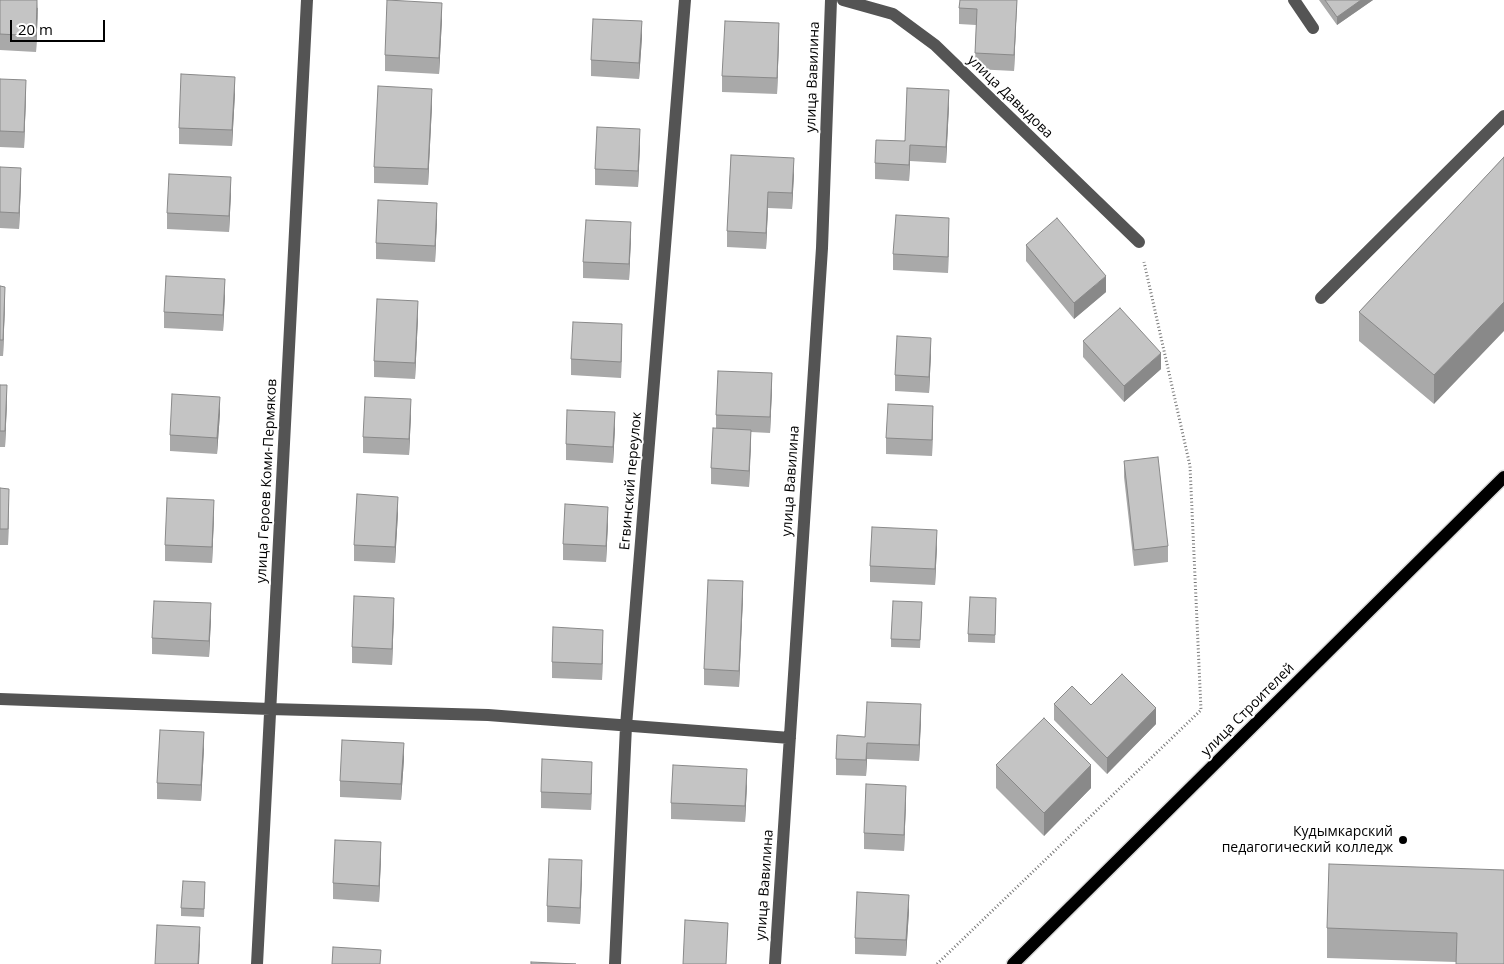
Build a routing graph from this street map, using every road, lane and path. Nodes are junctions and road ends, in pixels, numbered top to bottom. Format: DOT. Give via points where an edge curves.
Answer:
graph roads {
  1 [pos="307,0"];
  2 [pos="685,0"];
  3 [pos="831,0"];
  4 [pos="844,0"];
  5 [pos="1294,0"];
  6 [pos="1313,28"];
  7 [pos="1504,116"];
  8 [pos="1139,242"];
  9 [pos="1321,298"];
  10 [pos="1504,477"];
  11 [pos="0,699"];
  12 [pos="270,709"];
  13 [pos="626,726"];
  14 [pos="790,738"];
  15 [pos="257,964"];
  16 [pos="615,964"];
  17 [pos="775,964"];
  18 [pos="937,964"];
  19 [pos="1013,964"];
  1 -- 12 [label="street, улица Героев Коми-Пермяков"];
  2 -- 13 [label="street, Егвинский переулок"];
  3 -- 14 [label="street, улица Вавилина" via="822,248"];
  4 -- 8 [label="street, улица Давыдова" via="892,14 935,45"];
  5 -- 6 [label="street"];
  7 -- 9 [label="street"];
  8 -- 18 [label="path" via="1190,466 1200,710"];
  10 -- 19 [label="main road, улица Строителей"];
  11 -- 12 [label="street"];
  12 -- 13 [label="street" via="488,715"];
  12 -- 15 [label="street, улица Героев Коми-Пермяков"];
  13 -- 14 [label="street"];
  13 -- 16 [label="street, Егвинский переулок"];
  14 -- 17 [label="street, улица Вавилина"];
}
